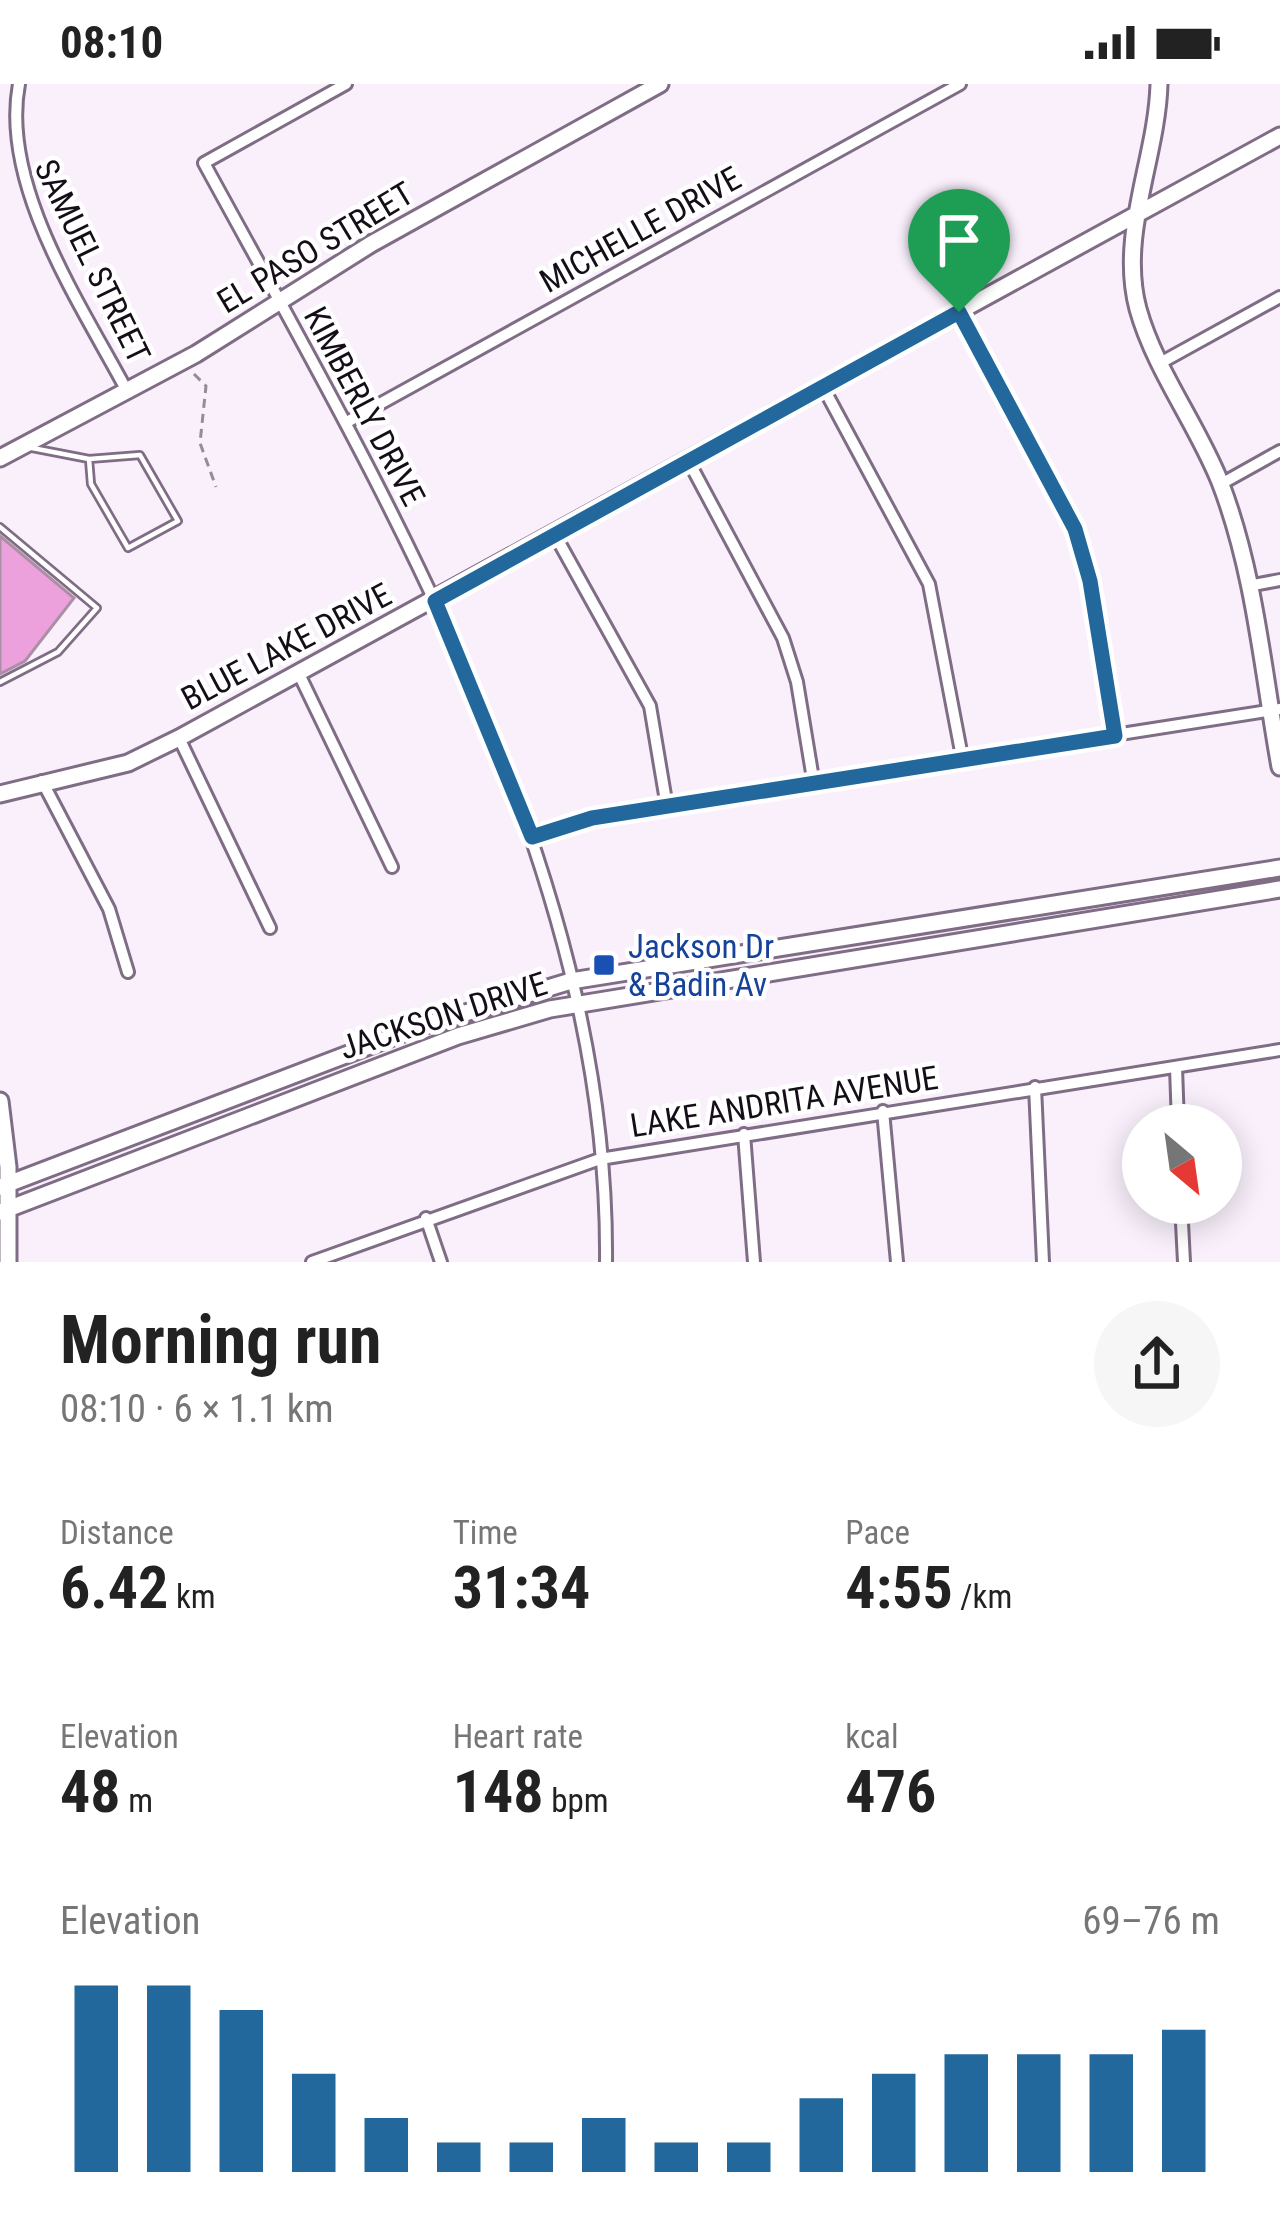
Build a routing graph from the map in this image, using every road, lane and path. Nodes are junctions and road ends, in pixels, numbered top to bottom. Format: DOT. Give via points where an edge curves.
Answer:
graph roads {
  1 [pos="19,84"];
  2 [pos="346,84"];
  3 [pos="660,84"];
  4 [pos="961,84"];
  5 [pos="1159,84"];
  6 [pos="1280,136"];
  7 [pos="1136,216"];
  8 [pos="1280,297"];
  9 [pos="280,302"];
  10 [pos="959,312"];
  11 [pos="1162,362"];
  12 [pos="194,374"];
  13 [pos="823,387"];
  14 [pos="127,391"];
  15 [pos="347,422"];
  16 [pos="26,446"];
  17 [pos="1280,452"];
  18 [pos="0,458"];
  19 [pos="89,459"];
  20 [pos="689,462"];
  21 [pos="1221,484"];
  22 [pos="216,487"];
  23 [pos="0,527"];
  24 [pos="555,535"];
  25 [pos="1280,580"];
  26 [pos="1248,586"];
  27 [pos="435,601"];
  28 [pos="298,671"];
  29 [pos="0,682"];
  30 [pos="1274,710"];
  31 [pos="1115,736"];
  32 [pos="179,738"];
  33 [pos="964,762"];
  34 [pos="1280,767"];
  35 [pos="42,781"];
  36 [pos="814,784"];
  37 [pos="0,794"];
  38 [pos="667,807"];
  39 [pos="532,837"];
  40 [pos="392,867"];
  41 [pos="1280,868"];
  42 [pos="1280,889"];
  43 [pos="270,928"];
  44 [pos="128,972"];
  45 [pos="572,981"];
  46 [pos="575,1004"];
  47 [pos="1280,1050"];
  48 [pos="1176,1067"];
  49 [pos="1034,1088"];
  50 [pos="0,1102"];
  51 [pos="1177,1104"];
  52 [pos="883,1111"];
  53 [pos="744,1134"];
  54 [pos="600,1159"];
  55 [pos="4,1186"];
  56 [pos="4,1210"];
  57 [pos="426,1218"];
  58 [pos="1182,1224"];
  59 [pos="8,1262"];
  60 [pos="312,1262"];
  61 [pos="441,1262"];
  62 [pos="606,1262"];
  63 [pos="754,1262"];
  64 [pos="897,1262"];
  65 [pos="1042,1262"];
  66 [pos="1184,1262"];
  1 -- 14 [label="street, SAMUEL STREET" via="10,116 20,190"];
  2 -- 9 [label="street, KIMBERLY DRIVE" via="204,163"];
  3 -- 9 [label="street, EL PASO STREET"];
  4 -- 15 [label="street, MICHELLE DRIVE"];
  5 -- 7 [label="street"];
  6 -- 7 [label="street, BLUE LAKE DRIVE"];
  7 -- 10 [label="street, BLUE LAKE DRIVE"];
  7 -- 11 [label="street" via="1138,308"];
  8 -- 11 [label="street"];
  9 -- 14 [label="street, EL PASO STREET"];
  9 -- 15 [label="street, KIMBERLY DRIVE"];
  10 -- 13 [label="street, BLUE LAKE DRIVE"];
  10 -- 31 [label="street" via="1075,529"];
  11 -- 21 [label="street"];
  12 -- 22 [label="path" via="206,386 200,442"];
  13 -- 20 [label="street, BLUE LAKE DRIVE"];
  13 -- 33 [label="street" via="929,584"];
  14 -- 16 [label="street, EL PASO STREET"];
  15 -- 27 [label="street, KIMBERLY DRIVE"];
  16 -- 18 [label="street, EL PASO STREET"];
  16 -- 19 [label="lane"];
  17 -- 21 [label="street"];
  19 -- 19 [label="lane" via="140,454 178,521 128,548 91,484"];
  20 -- 24 [label="street, BLUE LAKE DRIVE"];
  20 -- 36 [label="street" via="783,638"];
  21 -- 26 [label="street"];
  23 -- 29 [label="lane" via="97,608 58,652"];
  24 -- 27 [label="street, BLUE LAKE DRIVE"];
  24 -- 38 [label="street" via="650,706"];
  25 -- 26 [label="street"];
  26 -- 30 [label="street"];
  27 -- 28 [label="street, BLUE LAKE DRIVE"];
  27 -- 39 [label="street, KIMBERLY DRIVE"];
  28 -- 32 [label="street, BLUE LAKE DRIVE"];
  28 -- 40 [label="street"];
  30 -- 31 [label="street"];
  30 -- 34 [label="street"];
  31 -- 33 [label="street"];
  32 -- 35 [label="street, BLUE LAKE DRIVE" via="128,763"];
  32 -- 43 [label="street"];
  33 -- 36 [label="street"];
  35 -- 37 [label="street, BLUE LAKE DRIVE"];
  35 -- 44 [label="street" via="110,908"];
  36 -- 38 [label="street"];
  38 -- 39 [label="street"];
  39 -- 45 [label="street, KIMBERLY DRIVE"];
  41 -- 45 [label="street, JACKSON DRIVE"];
  42 -- 46 [label="street, JACKSON DRIVE"];
  45 -- 46 [label="street, KIMBERLY DRIVE"];
  45 -- 55 [label="street, JACKSON DRIVE" via="419,1027"];
  46 -- 54 [label="street, KIMBERLY DRIVE"];
  46 -- 56 [label="street, JACKSON DRIVE" via="458,1036"];
  47 -- 48 [label="street, LAKE ANDRITA AVENUE"];
  48 -- 49 [label="street, LAKE ANDRITA AVENUE"];
  48 -- 51 [label="street"];
  49 -- 52 [label="street, LAKE ANDRITA AVENUE"];
  49 -- 65 [label="street"];
  50 -- 55 [label="street"];
  52 -- 53 [label="street, LAKE ANDRITA AVENUE"];
  52 -- 64 [label="street"];
  53 -- 54 [label="street, LAKE ANDRITA AVENUE"];
  53 -- 63 [label="street"];
  54 -- 57 [label="street, LAKE ANDRITA AVENUE"];
  54 -- 62 [label="street, KIMBERLY DRIVE"];
  55 -- 56 [label="street"];
  56 -- 59 [label="street"];
  57 -- 60 [label="street, LAKE ANDRITA AVENUE"];
  57 -- 61 [label="street"];
  58 -- 66 [label="street"];
}
